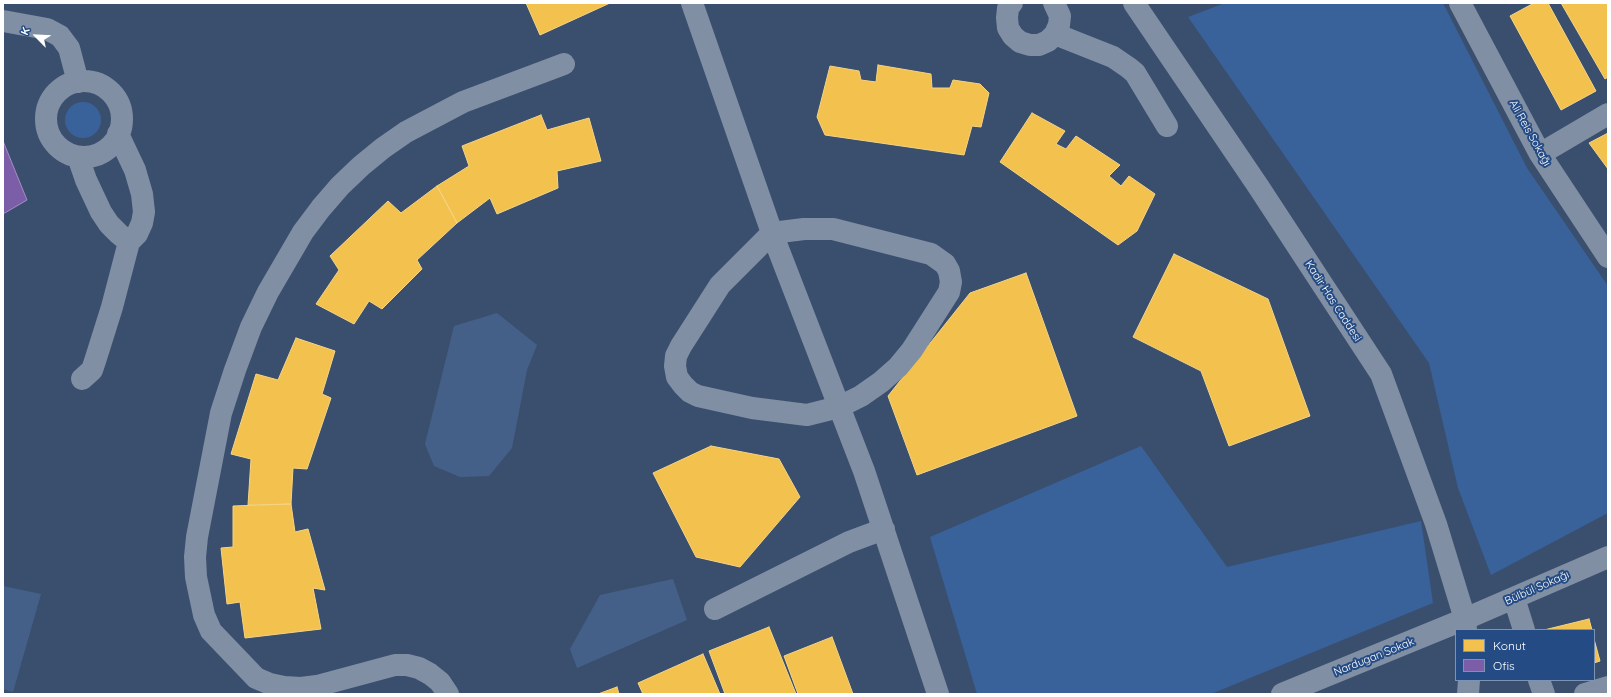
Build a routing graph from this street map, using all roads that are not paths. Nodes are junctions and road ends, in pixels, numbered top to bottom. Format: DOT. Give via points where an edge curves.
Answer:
graph roads {
  1 [pos="692,3"];
  2 [pos="1012,3"];
  3 [pos="1054,3"];
  4 [pos="1134,3"];
  5 [pos="1460,3"];
  6 [pos="3,21"];
  7 [pos="1055,34"];
  8 [pos="564,64"];
  9 [pos="78,82"];
  10 [pos="1608,114"];
  11 [pos="1168,126"];
  12 [pos="118,134"];
  13 [pos="1540,154"];
  14 [pos="78,157"];
  15 [pos="772,233"];
  16 [pos="129,242"];
  17 [pos="1608,257"];
  18 [pos="82,379"];
  19 [pos="839,407"];
  20 [pos="884,529"];
  21 [pos="1608,556"];
  22 [pos="1514,598"];
  23 [pos="715,609"];
  24 [pos="1466,625"];
  25 [pos="1455,629"];
  26 [pos="1455,629"];
  27 [pos="1524,629"];
  28 [pos="1469,681"];
  29 [pos="1539,681"];
  30 [pos="1608,687"];
  31 [pos="448,694"];
  32 [pos="938,694"];
  33 [pos="1282,694"];
  34 [pos="1468,694"];
  35 [pos="1544,694"];
  36 [pos="1585,694"];
  1 -- 15 [label="street"];
  2 -- 7 [label="street" via="1006,18 1008,28 1020,42 1039,45"];
  3 -- 7 [label="street" via="1060,16"];
  4 -- 24 [label="street, Kadir Has Caddesi" via="1381,374 1436,524"];
  5 -- 13 [label="street, Ali Reis Sokağı"];
  6 -- 9 [label="street" via="47,29 60,36 69,48"];
  7 -- 11 [label="street" via="1113,57 1129,68 1135,73"];
  8 -- 31 [label="street" via="463,102 406,132 361,166 321,208 303,232 268,292 234,370 222,413 197,537 196,577 211,631 256,678 270,684 301,688 395,665 407,665 430,674 440,682"];
  9 -- 12 [label="street" via="99,84 113,95 121,111 121,128"];
  9 -- 14 [label="street" via="68,84 55,94 47,109 46,125 52,141 65,153"];
  10 -- 13 [label="street"];
  12 -- 14 [label="street" via="113,144 99,155"];
  12 -- 16 [label="street" via="135,170 144,212 137,234"];
  13 -- 17 [label="street, Ali Reis Sokağı"];
  14 -- 16 [label="street" via="101,212 114,229"];
  15 -- 19 [label="street"];
  15 -- 19 [label="street" via="720,285 676,356 678,377 682,386 698,396 752,408 807,415"];
  15 -- 19 [label="street" via="833,229 932,254 945,264 949,271 949,292 912,350 881,382"];
  16 -- 18 [label="street" via="92,370"];
  19 -- 20 [label="street"];
  20 -- 23 [label="street" via="850,542"];
  20 -- 32 [label="street"];
  21 -- 22 [label="street, Bülbül Sokağı"];
  22 -- 24 [label="street, Bülbül Sokağı"];
  22 -- 27 [label="street"];
  24 -- 26 [label="street, Nardugan Sokak"];
  25 -- 33 [label="street, Nardugan Sokak"];
  28 -- 34 [label="street"];
  29 -- 35 [label="street"];
  30 -- 36 [label="street"];
}
